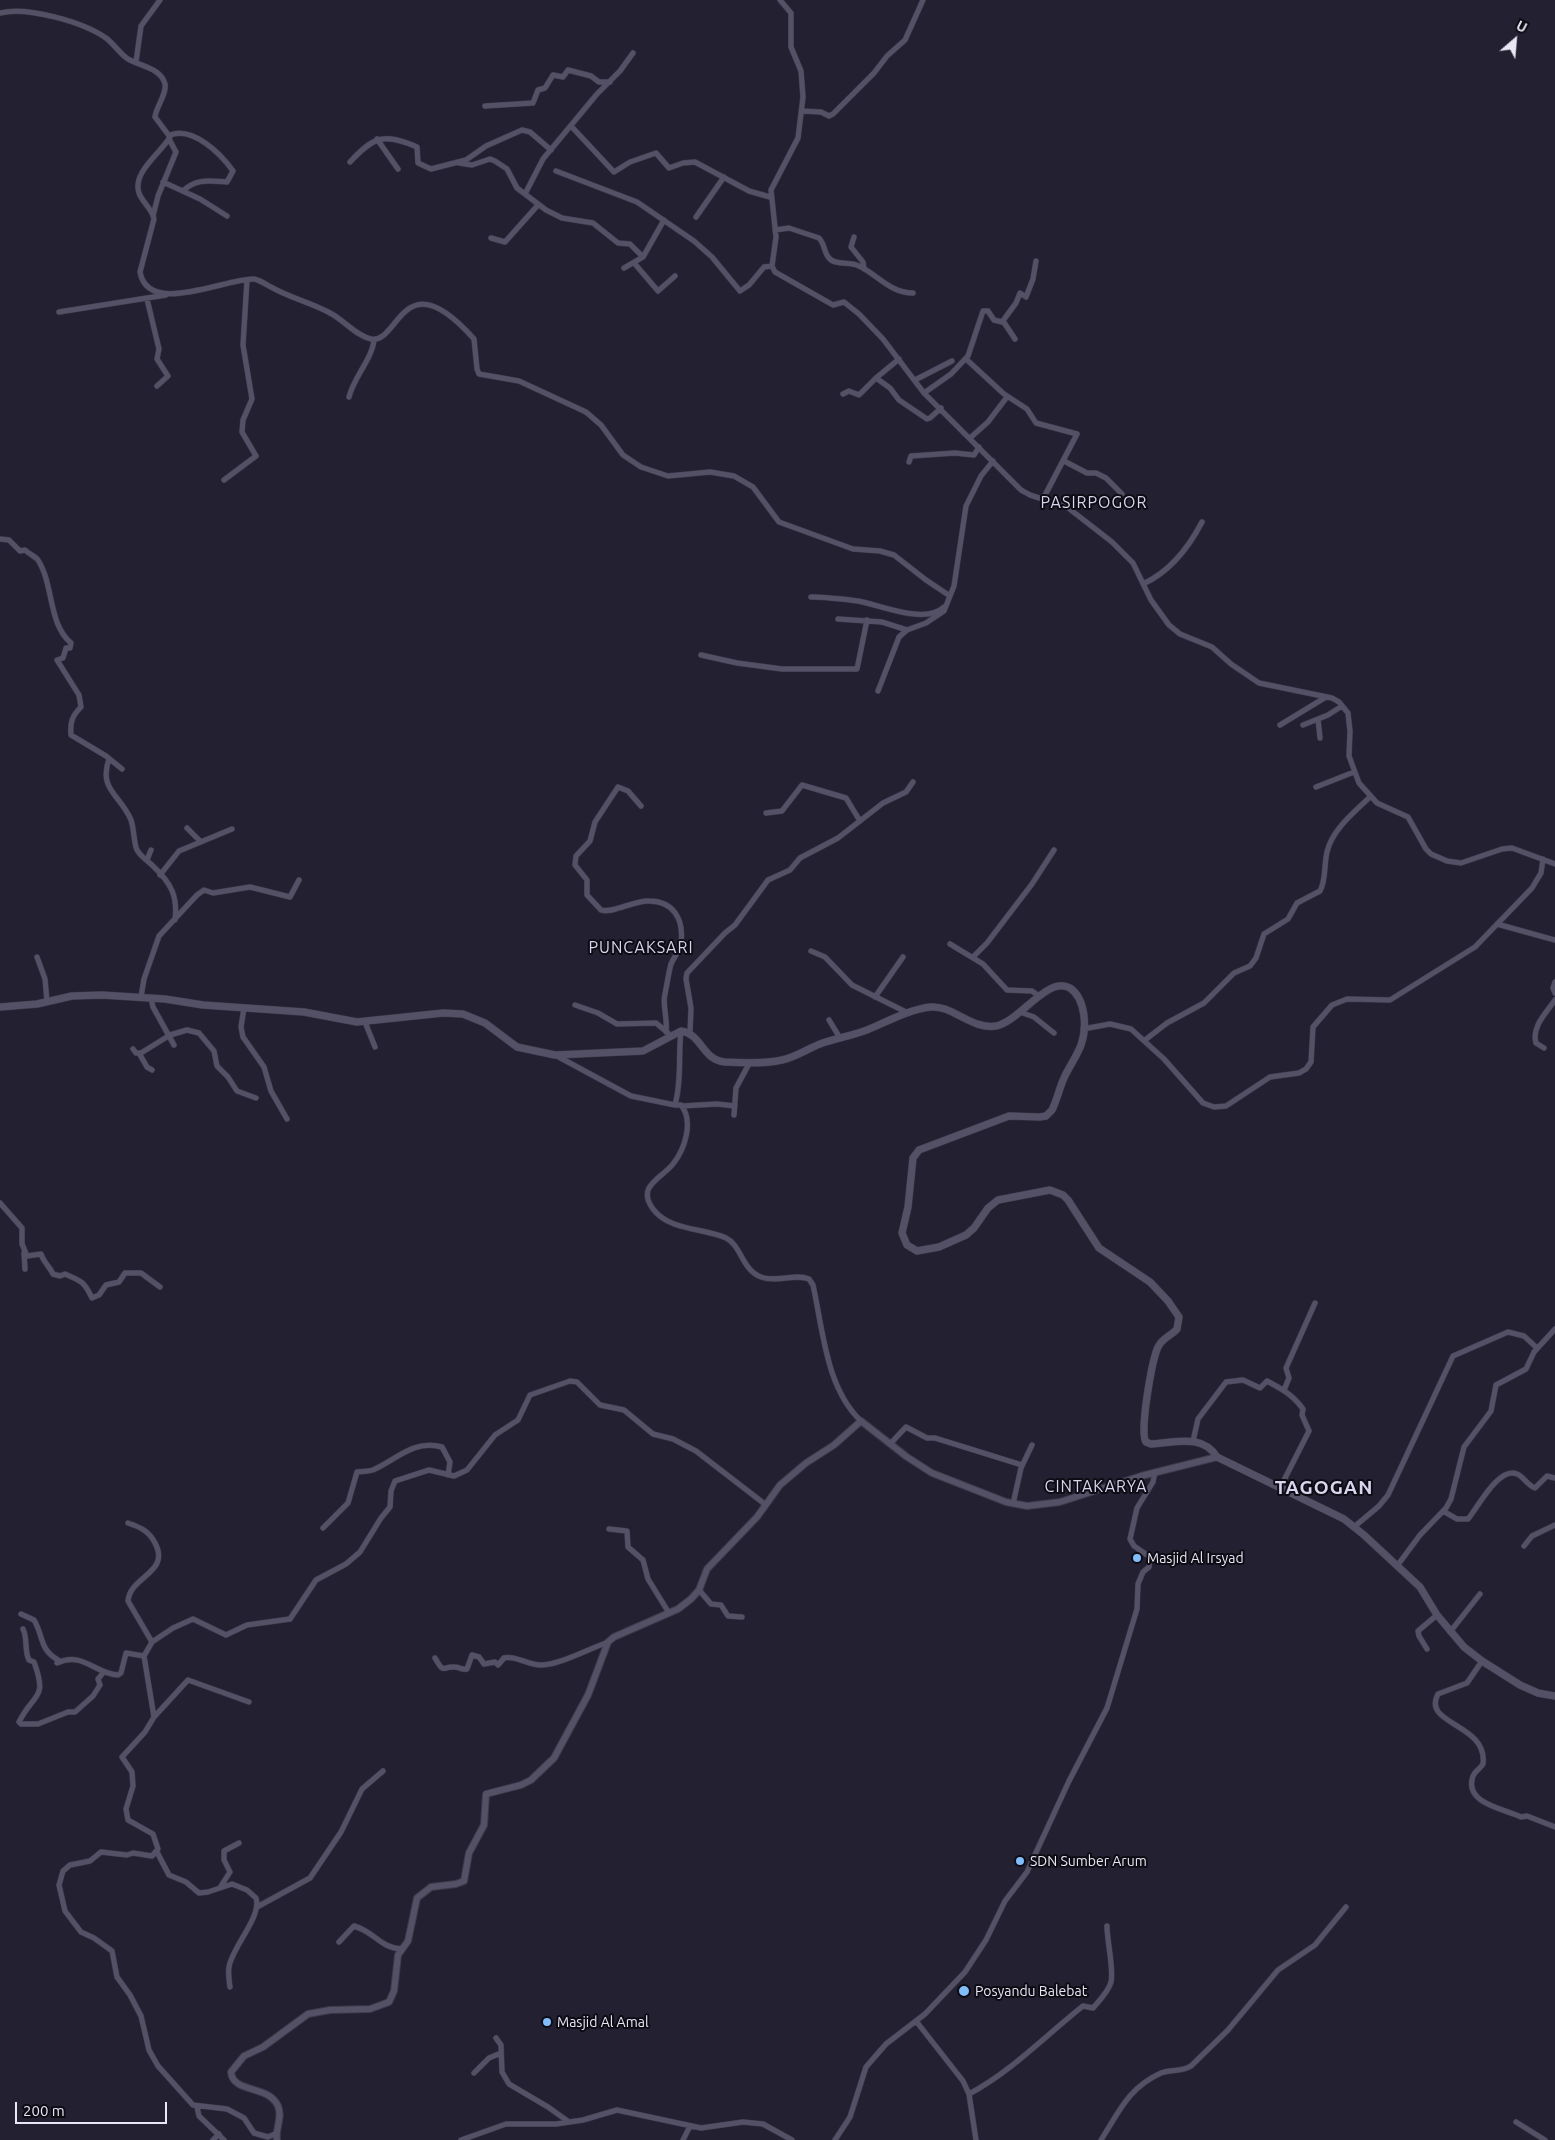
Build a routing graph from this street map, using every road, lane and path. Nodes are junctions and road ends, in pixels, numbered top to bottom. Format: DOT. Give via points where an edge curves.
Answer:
graph roads {
  1 [pos="160,0"];
  2 [pos="780,0"];
  3 [pos="923,0"];
  4 [pos="0,13"];
  5 [pos="633,53"];
  6 [pos="136,62"];
  7 [pos="610,82"];
  8 [pos="486,106"];
  9 [pos="802,111"];
  10 [pos="571,126"];
  11 [pos="169,137"];
  12 [pos="377,139"];
  13 [pos="551,150"];
  14 [pos="350,162"];
  15 [pos="456,163"];
  16 [pos="398,169"];
  17 [pos="556,171"];
  18 [pos="724,177"];
  19 [pos="163,182"];
  20 [pos="183,190"];
  21 [pos="525,194"];
  22 [pos="770,197"];
  23 [pos="538,205"];
  24 [pos="154,216"];
  25 [pos="227,216"];
  26 [pos="696,216"];
  27 [pos="664,220"];
  28 [pos="775,230"];
  29 [pos="854,237"];
  30 [pos="491,238"];
  31 [pos="643,257"];
  32 [pos="1036,261"];
  33 [pos="635,264"];
  34 [pos="772,266"];
  35 [pos="624,268"];
  36 [pos="864,269"];
  37 [pos="675,276"];
  38 [pos="248,280"];
  39 [pos="914,293"];
  40 [pos="172,294"];
  41 [pos="148,299"];
  42 [pos="59,312"];
  43 [pos="1003,321"];
  44 [pos="1015,339"];
  45 [pos="374,340"];
  46 [pos="966,359"];
  47 [pos="899,360"];
  48 [pos="952,361"];
  49 [pos="876,378"];
  50 [pos="915,380"];
  51 [pos="157,386"];
  52 [pos="924,393"];
  53 [pos="843,394"];
  54 [pos="1007,396"];
  55 [pos="348,397"];
  56 [pos="941,408"];
  57 [pos="970,438"];
  58 [pos="979,447"];
  59 [pos="993,461"];
  60 [pos="1064,461"];
  61 [pos="910,462"];
  62 [pos="224,480"];
  63 [pos="1122,494"];
  64 [pos="1043,499"];
  65 [pos="1202,522"];
  66 [pos="0,539"];
  67 [pos="1143,584"];
  68 [pos="811,596"];
  69 [pos="950,596"];
  70 [pos="948,603"];
  71 [pos="838,619"];
  72 [pos="867,620"];
  73 [pos="906,630"];
  74 [pos="701,655"];
  75 [pos="878,691"];
  76 [pos="1326,697"];
  77 [pos="1342,706"];
  78 [pos="1318,719"];
  79 [pos="1280,725"];
  80 [pos="1303,725"];
  81 [pos="1320,738"];
  82 [pos="108,759"];
  83 [pos="122,769"];
  84 [pos="1354,772"];
  85 [pos="913,782"];
  86 [pos="1316,787"];
  87 [pos="1370,797"];
  88 [pos="641,806"];
  89 [pos="766,813"];
  90 [pos="860,821"];
  91 [pos="187,828"];
  92 [pos="232,829"];
  93 [pos="201,842"];
  94 [pos="151,850"];
  95 [pos="1054,850"];
  96 [pos="1543,859"];
  97 [pos="146,860"];
  98 [pos="1555,864"];
  99 [pos="160,875"];
  100 [pos="299,880"];
  101 [pos="175,921"];
  102 [pos="1497,924"];
  103 [pos="1555,940"];
  104 [pos="950,944"];
  105 [pos="811,951"];
  106 [pos="37,957"];
  107 [pos="903,957"];
  108 [pos="973,957"];
  109 [pos="1555,982"];
  110 [pos="1555,993"];
  111 [pos="875,996"];
  112 [pos="1039,996"];
  113 [pos="141,997"];
  114 [pos="151,998"];
  115 [pos="1555,1000"];
  116 [pos="48,1001"];
  117 [pos="575,1005"];
  118 [pos="0,1008"];
  119 [pos="244,1008"];
  120 [pos="1020,1012"];
  121 [pos="909,1013"];
  122 [pos="830,1020"];
  123 [pos="365,1022"];
  124 [pos="1083,1029"];
  125 [pos="681,1031"];
  126 [pos="690,1033"];
  127 [pos="1054,1033"];
  128 [pos="668,1034"];
  129 [pos="170,1035"];
  130 [pos="840,1038"];
  131 [pos="1145,1040"];
  132 [pos="174,1045"];
  133 [pos="375,1047"];
  134 [pos="133,1048"];
  135 [pos="1544,1048"];
  136 [pos="139,1053"];
  137 [pos="555,1055"];
  138 [pos="750,1062"];
  139 [pos="152,1070"];
  140 [pos="256,1098"];
  141 [pos="675,1105"];
  142 [pos="682,1106"];
  143 [pos="735,1106"];
  144 [pos="734,1116"];
  145 [pos="287,1119"];
  146 [pos="0,1203"];
  147 [pos="24,1252"];
  148 [pos="26,1269"];
  149 [pos="160,1287"];
  150 [pos="1315,1303"];
  151 [pos="1555,1329"];
  152 [pos="1537,1348"];
  153 [pos="1284,1390"];
  154 [pos="861,1421"];
  155 [pos="1193,1441"];
  156 [pos="891,1443"];
  157 [pos="1032,1445"];
  158 [pos="1217,1457"];
  159 [pos="1022,1465"];
  160 [pos="1155,1472"];
  161 [pos="448,1475"];
  162 [pos="1555,1478"];
  163 [pos="1280,1488"];
  164 [pos="1014,1504"];
  165 [pos="766,1505"];
  166 [pos="1443,1511"];
  167 [pos="128,1523"];
  168 [pos="1555,1525"];
  169 [pos="1354,1527"];
  170 [pos="323,1528"];
  171 [pos="609,1529"];
  172 [pos="1524,1546"];
  173 [pos="1397,1566"];
  174 [pos="699,1590"];
  175 [pos="1480,1594"];
  176 [pos="669,1613"];
  177 [pos="20,1614"];
  178 [pos="1437,1615"];
  179 [pos="742,1617"];
  180 [pos="23,1629"];
  181 [pos="1450,1632"];
  182 [pos="152,1642"];
  183 [pos="608,1642"];
  184 [pos="1427,1649"];
  185 [pos="144,1656"];
  186 [pos="435,1658"];
  187 [pos="1482,1661"];
  188 [pos="103,1673"];
  189 [pos="1555,1696"];
  190 [pos="249,1702"];
  191 [pos="154,1717"];
  192 [pos="383,1771"];
  193 [pos="1555,1827"];
  194 [pos="239,1843"];
  195 [pos="157,1852"];
  196 [pos="221,1887"];
  197 [pos="257,1907"];
  198 [pos="1346,1907"];
  199 [pos="1107,1926"];
  200 [pos="339,1942"];
  201 [pos="402,1949"];
  202 [pos="230,1987"];
  203 [pos="916,2021"];
  204 [pos="496,2038"];
  205 [pos="501,2053"];
  206 [pos="474,2073"];
  207 [pos="969,2094"];
  208 [pos="197,2107"];
  209 [pos="569,2122"];
  210 [pos="1516,2122"];
  211 [pos="690,2126"];
  212 [pos="219,2134"];
  213 [pos="273,2138"];
  214 [pos="213,2140"];
  215 [pos="224,2140"];
  216 [pos="461,2140"];
  217 [pos="684,2140"];
  218 [pos="792,2140"];
  219 [pos="835,2140"];
  220 [pos="976,2140"];
  221 [pos="1101,2140"];
  222 [pos="1545,2140"];
  1 -- 6 [label="street" via="141,26"];
  2 -- 9 [label="street" via="791,14 791,46 801,71"];
  3 -- 9 [label="street" via="905,40 833,114"];
  4 -- 6 [label="street" via="14,10 34,12 96,32"];
  5 -- 7 [label="street"];
  6 -- 11 [label="street" via="159,74 165,84 155,117"];
  7 -- 8 [label="street" via="567,71 563,76 553,75 545,88 538,90 534,103"];
  7 -- 10 [label="street"];
  9 -- 22 [label="street" via="798,138"];
  10 -- 13 [label="street"];
  10 -- 18 [label="street" via="614,172 630,162 656,154 669,168 693,162"];
  11 -- 19 [label="street" via="176,151"];
  11 -- 20 [label="street" via="184,133 205,142 233,171 227,182 201,181"];
  11 -- 24 [label="street" via="139,178 138,192"];
  12 -- 14 [label="street" via="363,147"];
  12 -- 15 [label="street" via="418,147 418,163 431,169"];
  12 -- 16 [label="street"];
  13 -- 15 [label="street" via="530,132 522,130"];
  13 -- 21 [label="street"];
  15 -- 21 [label="street" via="472,165 490,159 495,161 507,169 517,188"];
  17 -- 27 [label="street" via="627,196"];
  18 -- 22 [label="street" via="749,191"];
  18 -- 26 [label="street"];
  19 -- 20 [label="street"];
  19 -- 24 [label="street"];
  20 -- 25 [label="street"];
  21 -- 23 [label="street"];
  22 -- 28 [label="street"];
  23 -- 30 [label="street" via="505,242"];
  23 -- 31 [label="street" via="562,218 593,223 618,243 630,244"];
  24 -- 40 [label="street" via="141,276 156,292"];
  27 -- 31 [label="street"];
  27 -- 34 [label="street" via="712,257 740,291 764,267"];
  28 -- 34 [label="street"];
  28 -- 36 [label="street" via="789,228 819,238 830,260 853,263"];
  29 -- 36 [label="street" via="851,247 863,262"];
  31 -- 33 [label="street"];
  32 -- 43 [label="street" via="1027,295 1020,293"];
  33 -- 35 [label="street"];
  33 -- 37 [label="street" via="658,291"];
  34 -- 47 [label="street" via="775,272 796,286 833,305 844,302 878,333"];
  36 -- 39 [label="street" via="879,281 903,292"];
  38 -- 40 [label="street"];
  38 -- 45 [label="street" via="260,281 286,296 331,313"];
  38 -- 62 [label="street" via="243,345 252,397 242,432 256,455"];
  40 -- 41 [label="street"];
  41 -- 42 [label="street"];
  41 -- 51 [label="street" via="159,348 156,359 168,376"];
  43 -- 44 [label="street"];
  43 -- 46 [label="street" via="995,320 988,311 982,311 972,349"];
  45 -- 55 [label="street"];
  45 -- 69 [label="street" via="382,337 412,307 422,303 437,308 476,341 479,374 542,389 586,412 596,419 628,459 661,475 710,472 734,476 753,486 779,522 853,549 894,555"];
  46 -- 52 [label="street"];
  46 -- 54 [label="street"];
  47 -- 49 [label="street"];
  47 -- 50 [label="street"];
  48 -- 50 [label="street"];
  49 -- 53 [label="street" via="859,394 849,391"];
  49 -- 56 [label="street" via="899,400 927,418"];
  50 -- 52 [label="street"];
  52 -- 56 [label="street"];
  54 -- 57 [label="street" via="988,422"];
  54 -- 60 [label="street" via="1027,409 1036,423 1077,434"];
  56 -- 57 [label="street"];
  57 -- 58 [label="street"];
  58 -- 59 [label="street"];
  58 -- 61 [label="street" via="974,455 922,453 912,456"];
  59 -- 64 [label="street" via="1021,490"];
  59 -- 69 [label="street" via="981,476 966,506 960,555"];
  60 -- 63 [label="street" via="1106,478"];
  60 -- 64 [label="street"];
  64 -- 67 [label="street" via="1067,507 1112,542 1133,562"];
  65 -- 67 [label="street" via="1177,559"];
  66 -- 82 [label="street" via="9,540 20,551 25,550 38,560 52,596 58,624 71,643 63,658 57,660 79,695 81,707 73,715 70,735"];
  67 -- 76 [label="street" via="1178,633 1212,647 1255,681"];
  68 -- 70 [label="street" via="858,601 919,614 937,612"];
  69 -- 70 [label="street"];
  70 -- 73 [label="street" via="938,616"];
  71 -- 72 [label="street"];
  72 -- 73 [label="street" via="894,624"];
  72 -- 74 [label="street" via="857,669 782,669"];
  73 -- 75 [label="street" via="899,637"];
  76 -- 77 [label="street"];
  76 -- 79 [label="street"];
  77 -- 78 [label="street"];
  77 -- 84 [label="street" via="1350,721 1349,754"];
  78 -- 80 [label="street"];
  78 -- 81 [label="street"];
  82 -- 83 [label="street"];
  82 -- 97 [label="street" via="107,785 124,806 135,831 136,847"];
  84 -- 86 [label="street"];
  84 -- 87 [label="street"];
  85 -- 90 [label="street" via="906,792 883,803"];
  87 -- 96 [label="street" via="1408,817 1426,849 1443,860 1467,862 1506,848"];
  87 -- 131 [label="street" via="1332,839 1320,891 1297,903 1288,919 1264,934 1250,966 1234,973 1200,1006 1167,1023"];
  88 -- 128 [label="street" via="628,791 618,787 595,822 590,841 576,856 576,865 587,880 587,895 602,910 610,911 649,900 666,903 675,912 681,942 671,963 665,994"];
  89 -- 90 [label="street" via="782,812 802,785 846,798"];
  90 -- 126 [label="street" via="838,838 800,858 790,870 768,880 735,925 689,970 686,979 692,1008"];
  91 -- 93 [label="street"];
  92 -- 93 [label="street"];
  93 -- 99 [label="street" via="179,851"];
  94 -- 97 [label="street"];
  95 -- 108 [label="street" via="1032,884"];
  96 -- 98 [label="street"];
  96 -- 102 [label="street" via="1536,882"];
  97 -- 99 [label="street"];
  99 -- 101 [label="street" via="175,894"];
  100 -- 101 [label="street" via="290,897 250,888 213,893 204,890"];
  101 -- 113 [label="street" via="157,942"];
  102 -- 103 [label="street"];
  102 -- 131 [label="street" via="1475,947 1395,998 1347,998 1332,1005 1313,1027 1311,1062 1306,1069 1270,1077 1226,1106 1214,1108 1203,1103"];
  104 -- 108 [label="street"];
  105 -- 111 [label="street" via="825,957 852,985"];
  106 -- 116 [label="street"];
  107 -- 111 [label="street"];
  108 -- 112 [label="street" via="1007,990 1032,991"];
  109 -- 110 [label="street"];
  111 -- 121 [label="street"];
  112 -- 120 [label="main road"];
  112 -- 124 [label="main road" via="1056,986 1072,990 1082,1004"];
  113 -- 114 [label="main road"];
  113 -- 116 [label="main road" via="86,995"];
  114 -- 119 [label="main road"];
  114 -- 129 [label="street"];
  115 -- 135 [label="street" via="1535,1033 1536,1043"];
  116 -- 118 [label="main road"];
  117 -- 128 [label="street" via="616,1024 656,1023"];
  119 -- 123 [label="main road" via="304,1012 349,1022"];
  119 -- 145 [label="street" via="243,1037 264,1067 271,1091"];
  120 -- 121 [label="main road" via="996,1026 976,1024 935,1008"];
  120 -- 127 [label="street" via="1034,1017"];
  121 -- 130 [label="main road"];
  122 -- 130 [label="street"];
  123 -- 133 [label="street"];
  123 -- 137 [label="main road" via="443,1013 463,1014 485,1023 517,1048"];
  124 -- 131 [label="street" via="1110,1024 1131,1029"];
  124 -- 155 [label="main road" via="1081,1045 1049,1114 1040,1117 1009,1116 919,1150 902,1237 917,1251 933,1249 966,1235 998,1200 1044,1190 1063,1195 1099,1248 1150,1282 1176,1311 1179,1326 1162,1340 1157,1349 1143,1438 1151,1444"];
  125 -- 126 [label="main road"];
  125 -- 128 [label="main road"];
  125 -- 141 [label="street" via="680,1084"];
  126 -- 138 [label="main road" via="713,1059"];
  128 -- 137 [label="main road" via="644,1051"];
  129 -- 132 [label="street"];
  129 -- 136 [label="street"];
  129 -- 140 [label="street" via="187,1030 199,1033 214,1051 217,1066 237,1091"];
  130 -- 138 [label="main road" via="782,1060"];
  134 -- 136 [label="street"];
  136 -- 139 [label="street"];
  137 -- 141 [label="street" via="631,1096"];
  138 -- 143 [label="street" via="736,1088"];
  141 -- 142 [label="street"];
  142 -- 143 [label="street"];
  142 -- 154 [label="street" via="687,1117 684,1141 672,1166 653,1182 647,1196 649,1204 666,1219 729,1240 748,1267 759,1276 769,1280 810,1279 836,1380 850,1410"];
  143 -- 144 [label="street"];
  146 -- 147 [label="street" via="22,1228"];
  147 -- 148 [label="street"];
  147 -- 149 [label="street" via="29,1257 41,1254 57,1276 65,1274 79,1278 92,1298 109,1284 119,1282 126,1273 141,1273"];
  150 -- 153 [label="street" via="1286,1368 1289,1378"];
  151 -- 152 [label="street"];
  152 -- 166 [label="street" via="1526,1368 1496,1385 1491,1411 1464,1447 1456,1484"];
  152 -- 169 [label="street" via="1524,1336 1508,1332 1453,1356 1388,1495"];
  153 -- 155 [label="street" via="1267,1381 1260,1388 1243,1380 1226,1382 1198,1419"];
  153 -- 163 [label="street" via="1303,1409 1302,1415 1309,1431"];
  154 -- 156 [label="street"];
  154 -- 165 [label="street" via="786,1480"];
  155 -- 158 [label="main road" via="1207,1445"];
  156 -- 159 [label="street" via="906,1427 927,1438"];
  156 -- 164 [label="street" via="921,1467 942,1478"];
  157 -- 159 [label="street"];
  158 -- 160 [label="street"];
  158 -- 163 [label="main road"];
  159 -- 164 [label="street"];
  160 -- 164 [label="street" via="1060,1502 1034,1506"];
  160 -- 203 [label="street" via="1153,1482 1137,1508 1130,1539 1134,1546 1150,1557 1150,1563 1138,1584 1137,1609 1107,1708 1038,1851 1005,1901 986,1940 965,1972"];
  161 -- 165 [label="street" via="457,1475 472,1466 495,1435 518,1420 530,1394 573,1380 600,1405 620,1409 653,1434 673,1438 696,1451"];
  161 -- 170 [label="street" via="450,1462 442,1447 423,1446 401,1453 373,1470 357,1472 348,1504"];
  161 -- 182 [label="street" via="429,1470 395,1481 390,1507 366,1544 346,1564 316,1580 290,1619 247,1625 226,1636 198,1620 190,1620"];
  162 -- 166 [label="street" via="1547,1476 1535,1488 1517,1474 1508,1474 1496,1479 1468,1519 1457,1519"];
  163 -- 169 [label="main road" via="1324,1508"];
  165 -- 174 [label="street" via="707,1569"];
  166 -- 173 [label="street" via="1420,1534"];
  167 -- 182 [label="street" via="147,1532 158,1549 159,1559 155,1568 133,1586 128,1601"];
  168 -- 172 [label="street" via="1532,1536"];
  169 -- 173 [label="main road"];
  171 -- 176 [label="street" via="627,1531 628,1547 643,1560 648,1579"];
  173 -- 178 [label="main road" via="1420,1587"];
  174 -- 176 [label="street" via="684,1605"];
  174 -- 179 [label="street" via="711,1604 721,1605 730,1617"];
  175 -- 181 [label="street"];
  176 -- 183 [label="street"];
  177 -- 188 [label="street" via="34,1620 44,1647 58,1660 57,1663 70,1658 95,1665"];
  178 -- 181 [label="main road"];
  178 -- 184 [label="street" via="1418,1631"];
  180 -- 188 [label="street" via="26,1653 34,1662 41,1686 39,1696 26,1709 19,1722 21,1724 38,1724 76,1710 100,1686 98,1679"];
  181 -- 187 [label="main road"];
  182 -- 185 [label="street"];
  183 -- 186 [label="street" via="542,1665 510,1657 498,1665 495,1662 483,1664 474,1655 470,1657 471,1664 467,1669 454,1667 445,1670"];
  183 -- 201 [label="street" via="588,1696 554,1758 531,1780 486,1794 484,1825 469,1853 464,1881 431,1887 419,1895 408,1941"];
  185 -- 188 [label="street" via="127,1653 120,1675"];
  185 -- 191 [label="street"];
  187 -- 189 [label="main road" via="1529,1690"];
  187 -- 193 [label="street" via="1467,1683 1438,1694 1436,1708 1481,1745 1483,1764 1475,1772 1472,1782 1478,1799 1492,1807"];
  190 -- 191 [label="street" via="188,1680"];
  191 -- 195 [label="street" via="122,1757 132,1772 133,1786 126,1809 128,1820 153,1834"];
  192 -- 197 [label="street" via="362,1790 341,1832 310,1878"];
  194 -- 196 [label="street" via="224,1851 230,1872"];
  195 -- 196 [label="street" via="169,1875 190,1884 197,1892"];
  195 -- 208 [label="street" via="152,1856 105,1852 90,1861 70,1865 60,1876 59,1896 65,1911 81,1932 112,1951 117,1977 130,1994 144,2023 152,2058"];
  196 -- 197 [label="street" via="232,1884 247,1890 256,1898"];
  197 -- 202 [label="street" via="231,1960 228,1969"];
  198 -- 221 [label="street" via="1315,1945 1278,1970 1228,2030 1191,2066 1161,2073 1132,2091"];
  199 -- 207 [label="street" via="1112,1980 1107,1991 1093,2008 1082,2006 1007,2070"];
  200 -- 201 [label="street" via="354,1926 374,1935 386,1946"];
  201 -- 213 [label="street" via="392,1996 386,2004 370,2009 308,2014 263,2047 244,2056 232,2070 231,2075 238,2084 251,2090 262,2090 273,2098 280,2122"];
  203 -- 207 [label="street" via="960,2077"];
  203 -- 219 [label="street" via="886,2044 866,2066 850,2117"];
  204 -- 205 [label="street" via="501,2045"];
  205 -- 206 [label="street" via="489,2058"];
  205 -- 209 [label="street" via="502,2072 509,2084"];
  207 -- 220 [label="street"];
  208 -- 212 [label="street" via="199,2116"];
  208 -- 213 [label="street" via="227,2109 244,2118 254,2133"];
  209 -- 211 [label="street" via="617,2110"];
  209 -- 216 [label="street" via="506,2124"];
  210 -- 222 [label="street"];
  211 -- 217 [label="street"];
  211 -- 218 [label="street" via="701,2128 753,2122 771,2126"];
  212 -- 214 [label="street"];
  212 -- 215 [label="street"];
}
